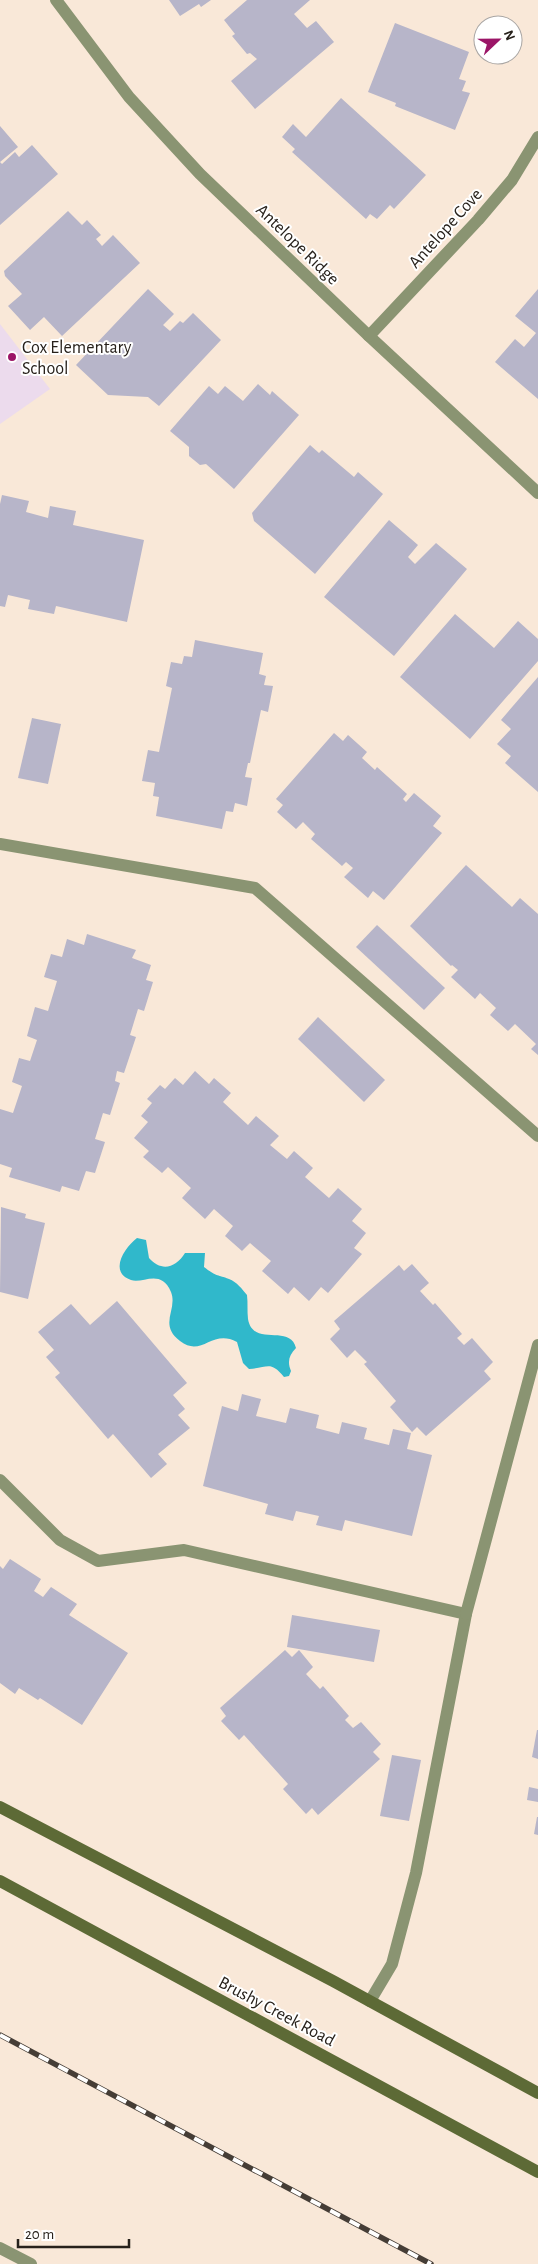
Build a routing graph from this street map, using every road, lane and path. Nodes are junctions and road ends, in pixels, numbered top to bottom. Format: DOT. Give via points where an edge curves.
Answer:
graph roads {
  1 [pos="56,0"];
  2 [pos="538,137"];
  3 [pos="369,336"];
  4 [pos="538,493"];
  5 [pos="0,844"];
  6 [pos="538,1136"];
  7 [pos="538,1345"];
  8 [pos="0,1480"];
  9 [pos="466,1614"];
  10 [pos="0,1807"];
  11 [pos="0,1881"];
  12 [pos="370,2001"];
  13 [pos="538,2093"];
  14 [pos="538,2172"];
  15 [pos="0,2248"];
  16 [pos="31,2264"];
  1 -- 3 [label="street, Antelope Ridge" via="129,96 200,174"];
  2 -- 3 [label="street, Antelope Cove" via="512,180 484,213"];
  3 -- 4 [label="street, Antelope Ridge"];
  5 -- 6 [label="street" via="255,888"];
  7 -- 9 [label="street"];
  8 -- 9 [label="street" via="60,1540 98,1561 184,1550"];
  9 -- 12 [label="street" via="416,1873 392,1964"];
  10 -- 12 [label="main road"];
  11 -- 14 [label="main road, Brushy Creek Road"];
  12 -- 13 [label="main road"];
  15 -- 16 [label="street"];
}
